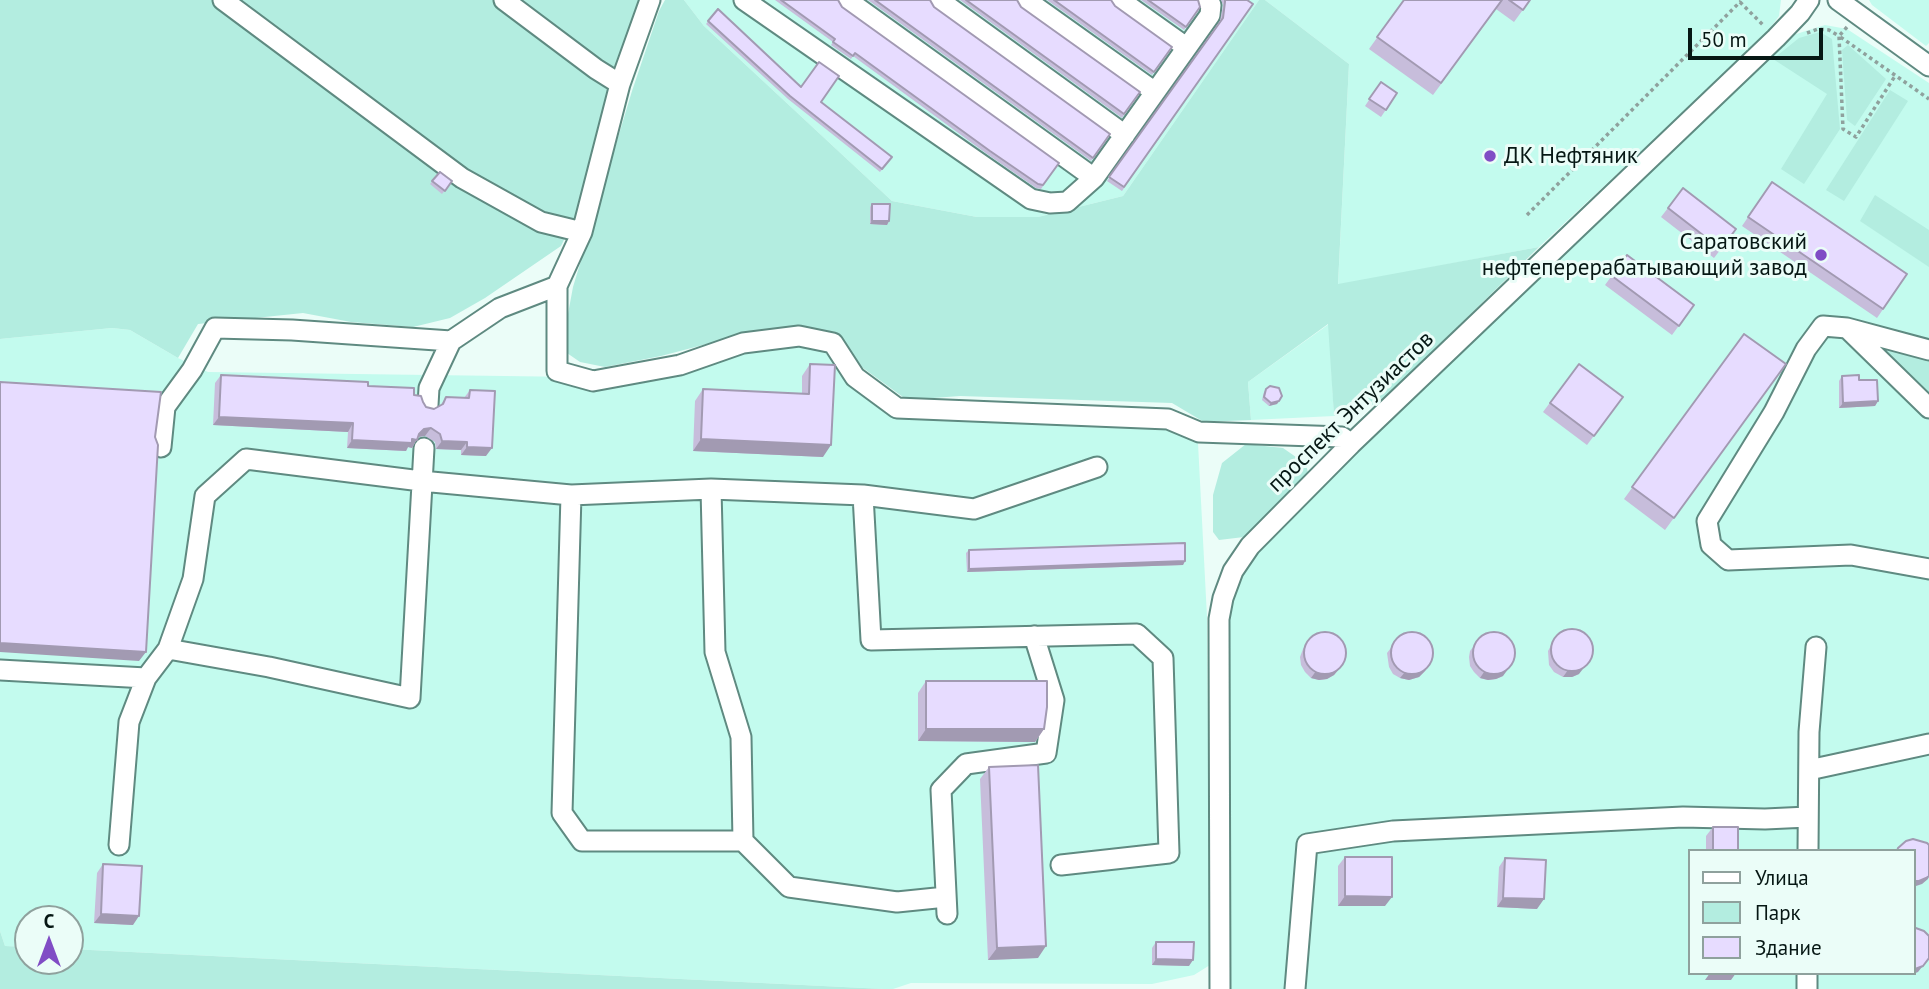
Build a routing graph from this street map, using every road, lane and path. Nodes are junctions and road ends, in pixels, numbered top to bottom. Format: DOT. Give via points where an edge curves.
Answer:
graph roads {
  1 [pos="223,0"];
  2 [pos="504,0"];
  3 [pos="650,0"];
  4 [pos="744,0"];
  5 [pos="847,0"];
  6 [pos="939,0"];
  7 [pos="1026,0"];
  8 [pos="1120,0"];
  9 [pos="1207,0"];
  10 [pos="1809,0"];
  11 [pos="1838,0"];
  12 [pos="1741,1"];
  13 [pos="1857,15"];
  14 [pos="1806,34"];
  15 [pos="1839,36"];
  16 [pos="1776,38"];
  17 [pos="1186,47"];
  18 [pos="1929,66"];
  19 [pos="1895,76"];
  20 [pos="620,83"];
  21 [pos="1155,92"];
  22 [pos="1929,99"];
  23 [pos="1125,135"];
  24 [pos="1094,178"];
  25 [pos="1527,215"];
  26 [pos="582,232"];
  27 [pos="556,286"];
  28 [pos="1847,328"];
  29 [pos="451,341"];
  30 [pos="1929,350"];
  31 [pos="428,405"];
  32 [pos="1929,408"];
  33 [pos="1351,444"];
  34 [pos="161,447"];
  35 [pos="424,448"];
  36 [pos="1097,467"];
  37 [pos="422,481"];
  38 [pos="711,489"];
  39 [pos="571,495"];
  40 [pos="863,495"];
  41 [pos="1929,569"];
  42 [pos="1034,636"];
  43 [pos="1816,647"];
  44 [pos="168,649"];
  45 [pos="0,670"];
  46 [pos="146,678"];
  47 [pos="1929,744"];
  48 [pos="1809,770"];
  49 [pos="1808,817"];
  50 [pos="743,841"];
  51 [pos="119,845"];
  52 [pos="1808,849"];
  53 [pos="1060,865"];
  54 [pos="1220,989"];
  55 [pos="1295,989"];
  1 -- 26 [label="street" via="462,178 541,222"];
  2 -- 20 [label="street"];
  3 -- 20 [label="street"];
  4 -- 24 [label="street" via="1031,199 1067,202"];
  5 -- 24 [label="street"];
  6 -- 23 [label="street"];
  7 -- 21 [label="street"];
  8 -- 17 [label="street"];
  9 -- 17 [label="street" via="1210,15"];
  10 -- 16 [label="street, проспект Энтузиастов"];
  11 -- 13 [label="street"];
  12 -- 16 [label="path"];
  12 -- 25 [label="path"];
  13 -- 15 [label="path"];
  13 -- 18 [label="street"];
  14 -- 15 [label="path" via="1818,29"];
  15 -- 19 [label="path"];
  15 -- 19 [label="path" via="1843,129 1856,137"];
  16 -- 33 [label="street, проспект Энтузиастов"];
  17 -- 21 [label="street"];
  19 -- 22 [label="path"];
  20 -- 26 [label="street"];
  21 -- 23 [label="street"];
  23 -- 24 [label="street"];
  26 -- 27 [label="street"];
  27 -- 29 [label="street" via="500,308"];
  27 -- 33 [label="street" via="557,371 593,381 680,365 743,343 800,336 833,343 855,377 897,408 1168,419 1199,432 1342,437"];
  28 -- 30 [label="street"];
  28 -- 32 [label="street"];
  28 -- 41 [label="street" via="1823,326 1806,349 1774,412 1707,521 1711,545 1728,560 1851,555"];
  29 -- 31 [label="street" via="429,388"];
  29 -- 34 [label="street" via="215,328 165,407"];
  33 -- 54 [label="street, проспект Энтузиастов" via="1250,546 1233,571 1223,598 1218,643"];
  35 -- 37 [label="street"];
  36 -- 40 [label="street" via="974,509"];
  37 -- 39 [label="street"];
  37 -- 44 [label="street" via="246,459 205,496 193,579"];
  37 -- 44 [label="street" via="410,698"];
  38 -- 39 [label="street"];
  38 -- 40 [label="street"];
  38 -- 50 [label="street" via="715,652 741,737"];
  39 -- 50 [label="street" via="562,813 582,841"];
  40 -- 42 [label="street" via="871,640"];
  42 -- 50 [label="street" via="1054,700 1046,753 967,764 941,790 947,905 789,887"];
  42 -- 53 [label="street" via="1137,634 1163,658 1169,853"];
  43 -- 48 [label="street"];
  44 -- 46 [label="street"];
  45 -- 46 [label="street"];
  46 -- 51 [label="street" via="129,722"];
  47 -- 48 [label="street"];
  48 -- 49 [label="street"];
  49 -- 52 [label="street"];
  49 -- 55 [label="street" via="1683,817 1393,831 1307,844"];
}
